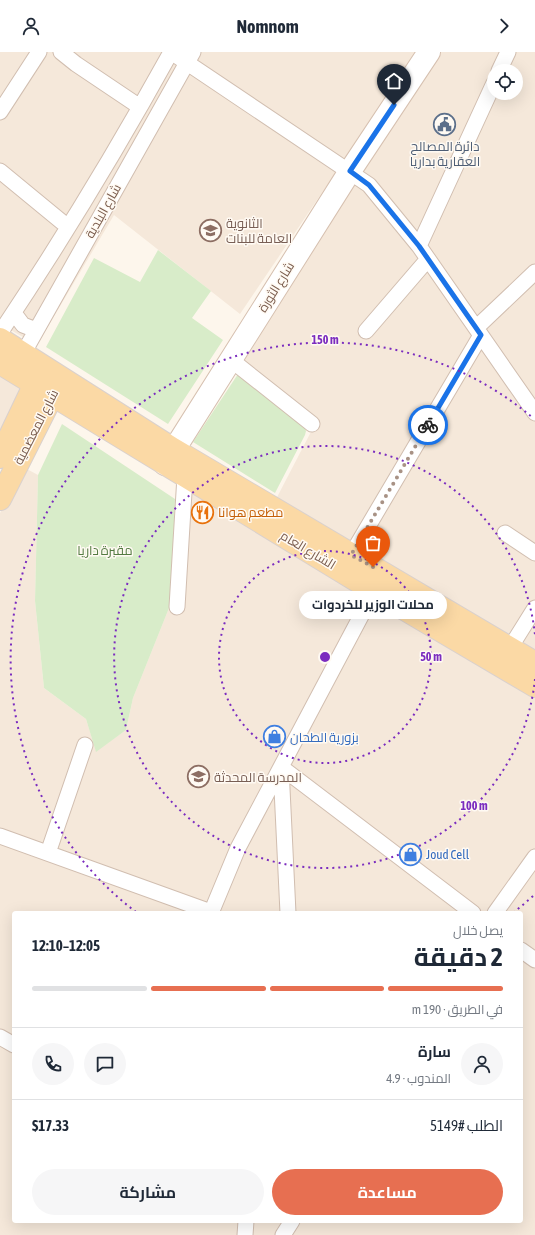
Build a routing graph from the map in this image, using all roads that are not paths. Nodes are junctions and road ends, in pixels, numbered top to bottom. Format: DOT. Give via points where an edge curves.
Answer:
graph roads {
  1 [pos="39,52"];
  2 [pos="61,52"];
  3 [pos="171,52"];
  4 [pos="429,52"];
  5 [pos="508,52"];
  6 [pos="190,58"];
  7 [pos="502,64"];
  8 [pos="487,98"];
  9 [pos="140,107"];
  10 [pos="0,112"];
  11 [pos="0,170"];
  12 [pos="350,171"];
  13 [pos="68,227"];
  14 [pos="419,246"];
  15 [pos="428,259"];
  16 [pos="535,272"];
  17 [pos="14,313"];
  18 [pos="36,330"];
  19 [pos="366,331"];
  20 [pos="478,332"];
  21 [pos="0,333"];
  22 [pos="0,339"];
  23 [pos="230,359"];
  24 [pos="12,362"];
  25 [pos="48,380"];
  26 [pos="535,413"];
  27 [pos="312,424"];
  28 [pos="0,457"];
  29 [pos="169,457"];
  30 [pos="185,476"];
  31 [pos="0,499"];
  32 [pos="505,533"];
  33 [pos="535,553"];
  34 [pos="347,563"];
  35 [pos="379,582"];
  36 [pos="176,607"];
  37 [pos="535,608"];
  38 [pos="510,648"];
  39 [pos="535,663"];
  40 [pos="535,686"];
  41 [pos="85,745"];
  42 [pos="281,766"];
  43 [pos="0,836"];
  44 [pos="48,853"];
  45 [pos="535,857"];
  46 [pos="208,911"];
  47 [pos="211,911"];
  48 [pos="288,911"];
  49 [pos="470,911"];
  50 [pos="496,911"];
  51 [pos="523,951"];
  52 [pos="535,960"];
  53 [pos="0,1037"];
  54 [pos="12,1044"];
  55 [pos="246,1223"];
  56 [pos="291,1223"];
  57 [pos="245,1235"];
  58 [pos="283,1235"];
  1 -- 10 [label="street"];
  2 -- 9 [label="street"];
  3 -- 6 [label="street"];
  3 -- 9 [label="street, شارع البلدية"];
  4 -- 12 [label="main road, شارع الثورة"];
  5 -- 7 [label="street"];
  6 -- 12 [label="street"];
  6 -- 18 [label="street, شارع البلدية"];
  8 -- 14 [label="street"];
  9 -- 13 [label="street, شارع البلدية"];
  11 -- 13 [label="street"];
  12 -- 14 [label="street" via="369,185"];
  12 -- 23 [label="main road, شارع الثورة"];
  13 -- 17 [label="street, شارع البلدية"];
  14 -- 15 [label="street"];
  15 -- 19 [label="street"];
  15 -- 20 [label="street"];
  16 -- 20 [label="street"];
  17 -- 18 [label="street" via="22,325"];
  17 -- 21 [label="street, شارع البلدية"];
  18 -- 24 [label="street, شارع البلدية"];
  20 -- 26 [label="street"];
  20 -- 34 [label="street"];
  22 -- 24 [label="main road, الشارع العام"];
  23 -- 27 [label="street"];
  23 -- 29 [label="main road, شارع الثورة"];
  24 -- 25 [label="main road, الشارع العام"];
  25 -- 28 [label="main road, شارع المعضمية"];
  25 -- 29 [label="main road, الشارع العام"];
  25 -- 31 [label="main road, شارع المعضمية"];
  29 -- 30 [label="main road, الشارع العام"];
  29 -- 34 [label="main road, الشارع العام"];
  30 -- 34 [label="main road, الشارع العام"];
  30 -- 36 [label="street"];
  32 -- 33 [label="street"];
  34 -- 35 [label="main road, الشارع العام"];
  35 -- 38 [label="main road"];
  35 -- 40 [label="main road, الشارع العام"];
  35 -- 42 [label="street"];
  37 -- 38 [label="street"];
  38 -- 39 [label="main road"];
  41 -- 44 [label="street"];
  42 -- 47 [label="street" via="238,848"];
  42 -- 48 [label="street"];
  42 -- 49 [label="street"];
  43 -- 44 [label="street"];
  44 -- 46 [label="street"];
  45 -- 50 [label="street"];
  51 -- 52 [label="street"];
  53 -- 54 [label="street"];
  55 -- 57 [label="street"];
  56 -- 58 [label="street"];
}
